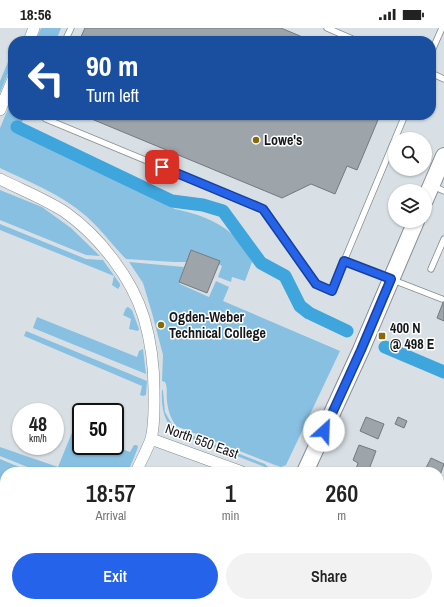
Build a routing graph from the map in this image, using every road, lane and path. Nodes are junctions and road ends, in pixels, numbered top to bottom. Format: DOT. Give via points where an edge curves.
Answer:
graph roads {
  1 [pos="327,28"];
  2 [pos="442,28"];
  3 [pos="345,36"];
  4 [pos="436,42"];
  5 [pos="8,91"];
  6 [pos="0,110"];
  7 [pos="46,120"];
  8 [pos="403,120"];
  9 [pos="444,156"];
  10 [pos="0,180"];
  11 [pos="433,192"];
  12 [pos="413,228"];
  13 [pos="444,239"];
  14 [pos="344,261"];
  15 [pos="431,269"];
  16 [pos="391,279"];
  17 [pos="442,299"];
  18 [pos="151,439"];
  19 [pos="138,467"];
  20 [pos="228,467"];
  21 [pos="307,467"];
  1 -- 3 [label="lane"];
  2 -- 4 [label="lane"];
  5 -- 6 [label="street"];
  7 -- 14 [label="lane" via="263,209 316,284 332,291"];
  8 -- 14 [label="lane"];
  9 -- 11 [label="main road"];
  10 -- 18 [label="street" via="47,201 82,226 102,245 133,291 143,317 153,363 154,409"];
  12 -- 16 [label="main road"];
  13 -- 15 [label="lane"];
  14 -- 16 [label="lane"];
  16 -- 17 [label="lane"];
  16 -- 21 [label="main road"];
  18 -- 19 [label="street"];
  18 -- 20 [label="street, North 550 East"];
}
